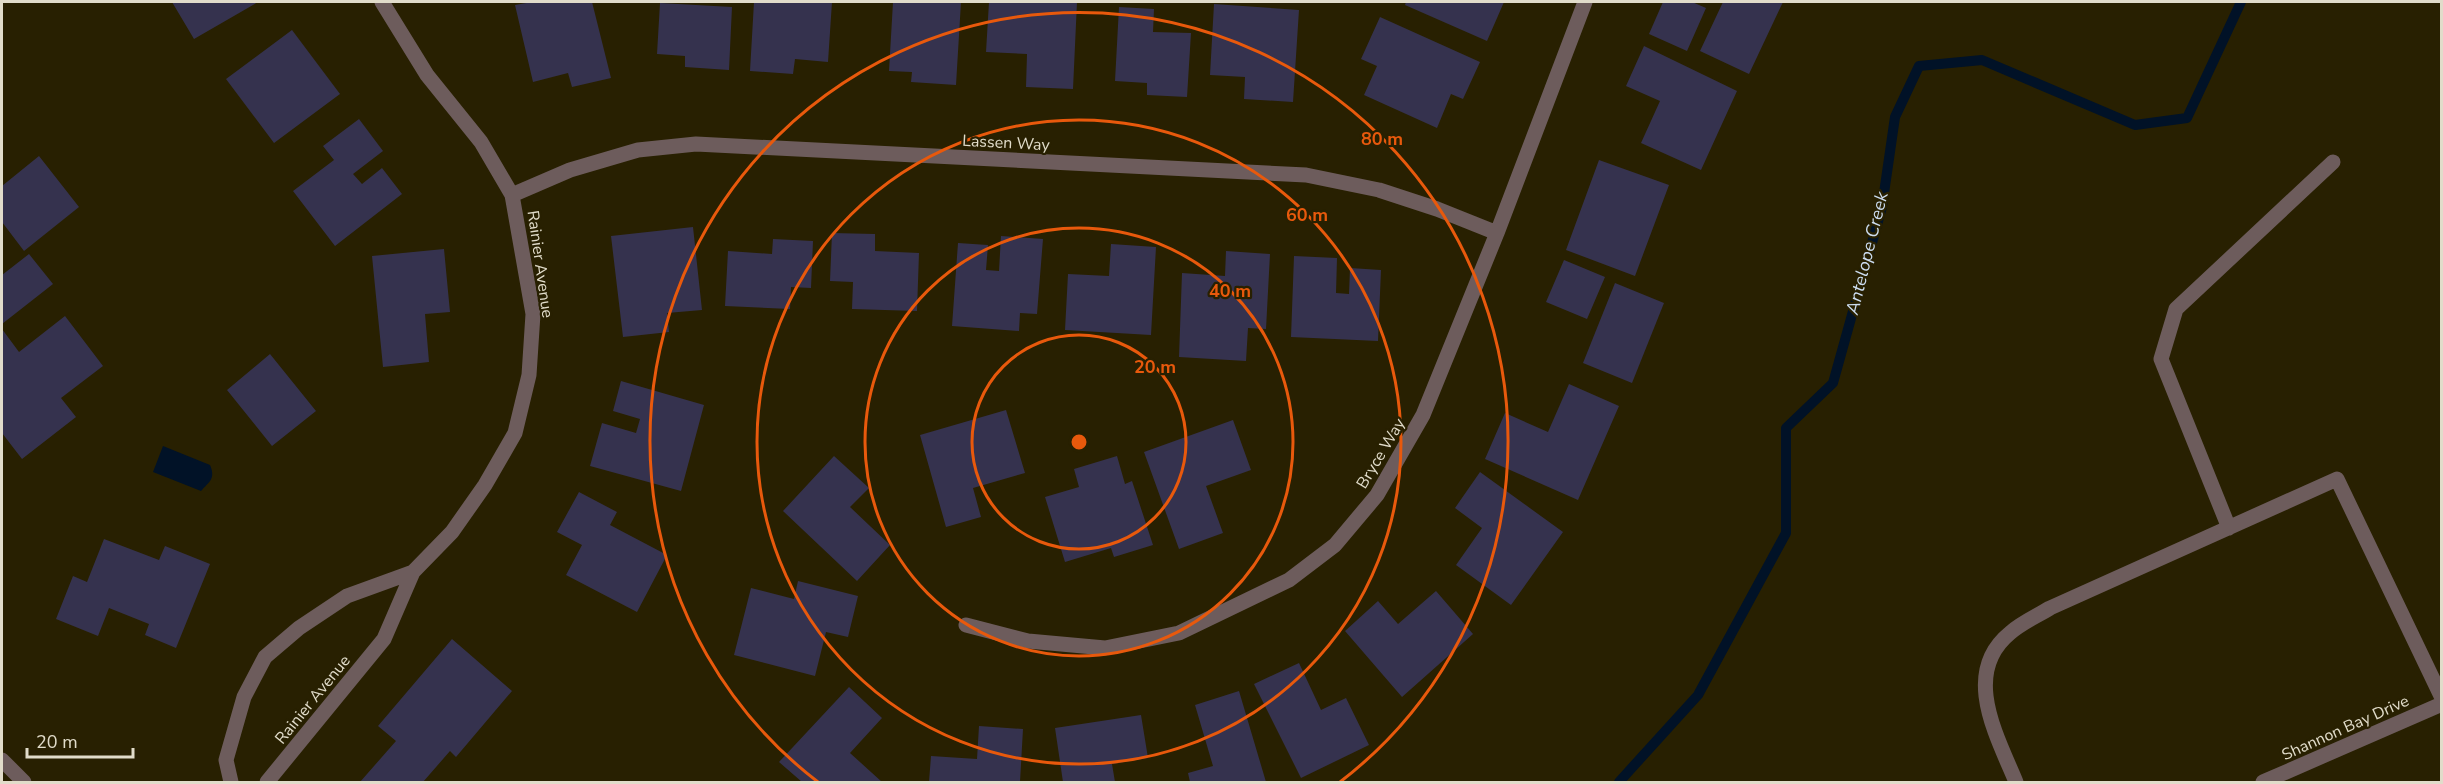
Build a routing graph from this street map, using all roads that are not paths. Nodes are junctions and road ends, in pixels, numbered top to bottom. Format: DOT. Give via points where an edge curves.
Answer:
graph roads {
  1 [pos="382,2"];
  2 [pos="1585,2"];
  3 [pos="2333,162"];
  4 [pos="512,195"];
  5 [pos="1497,233"];
  6 [pos="2229,528"];
  7 [pos="413,572"];
  8 [pos="966,625"];
  9 [pos="2442,698"];
  10 [pos="2442,704"];
  11 [pos="2,760"];
  12 [pos="24,783"];
  13 [pos="231,783"];
  14 [pos="267,783"];
  15 [pos="2016,783"];
  16 [pos="2263,783"];
  1 -- 4 [label="street, Rainier Avenue" via="427,75 481,142"];
  2 -- 5 [label="street, Bryce Way"];
  3 -- 6 [label="street" via="2176,309 2162,359"];
  4 -- 5 [label="street, Lassen Way" via="570,170 638,150 696,144 1306,175 1379,190"];
  4 -- 7 [label="street, Rainier Avenue" via="533,314 529,375 515,433 485,486 452,532"];
  5 -- 8 [label="street, Bryce Way" via="1423,415 1377,495 1335,545 1289,580 1179,633 1106,648 1028,641"];
  6 -- 9 [label="street" via="2337,479"];
  6 -- 15 [label="street" via="2050,608 2009,633 1987,662 1986,709"];
  7 -- 13 [label="street, Rainier Avenue" via="347,596 265,657 244,697 226,760"];
  7 -- 14 [label="street, Rainier Avenue" via="384,639"];
  10 -- 16 [label="street, Shannon Bay Drive"];
  11 -- 12 [label="street"];
}
